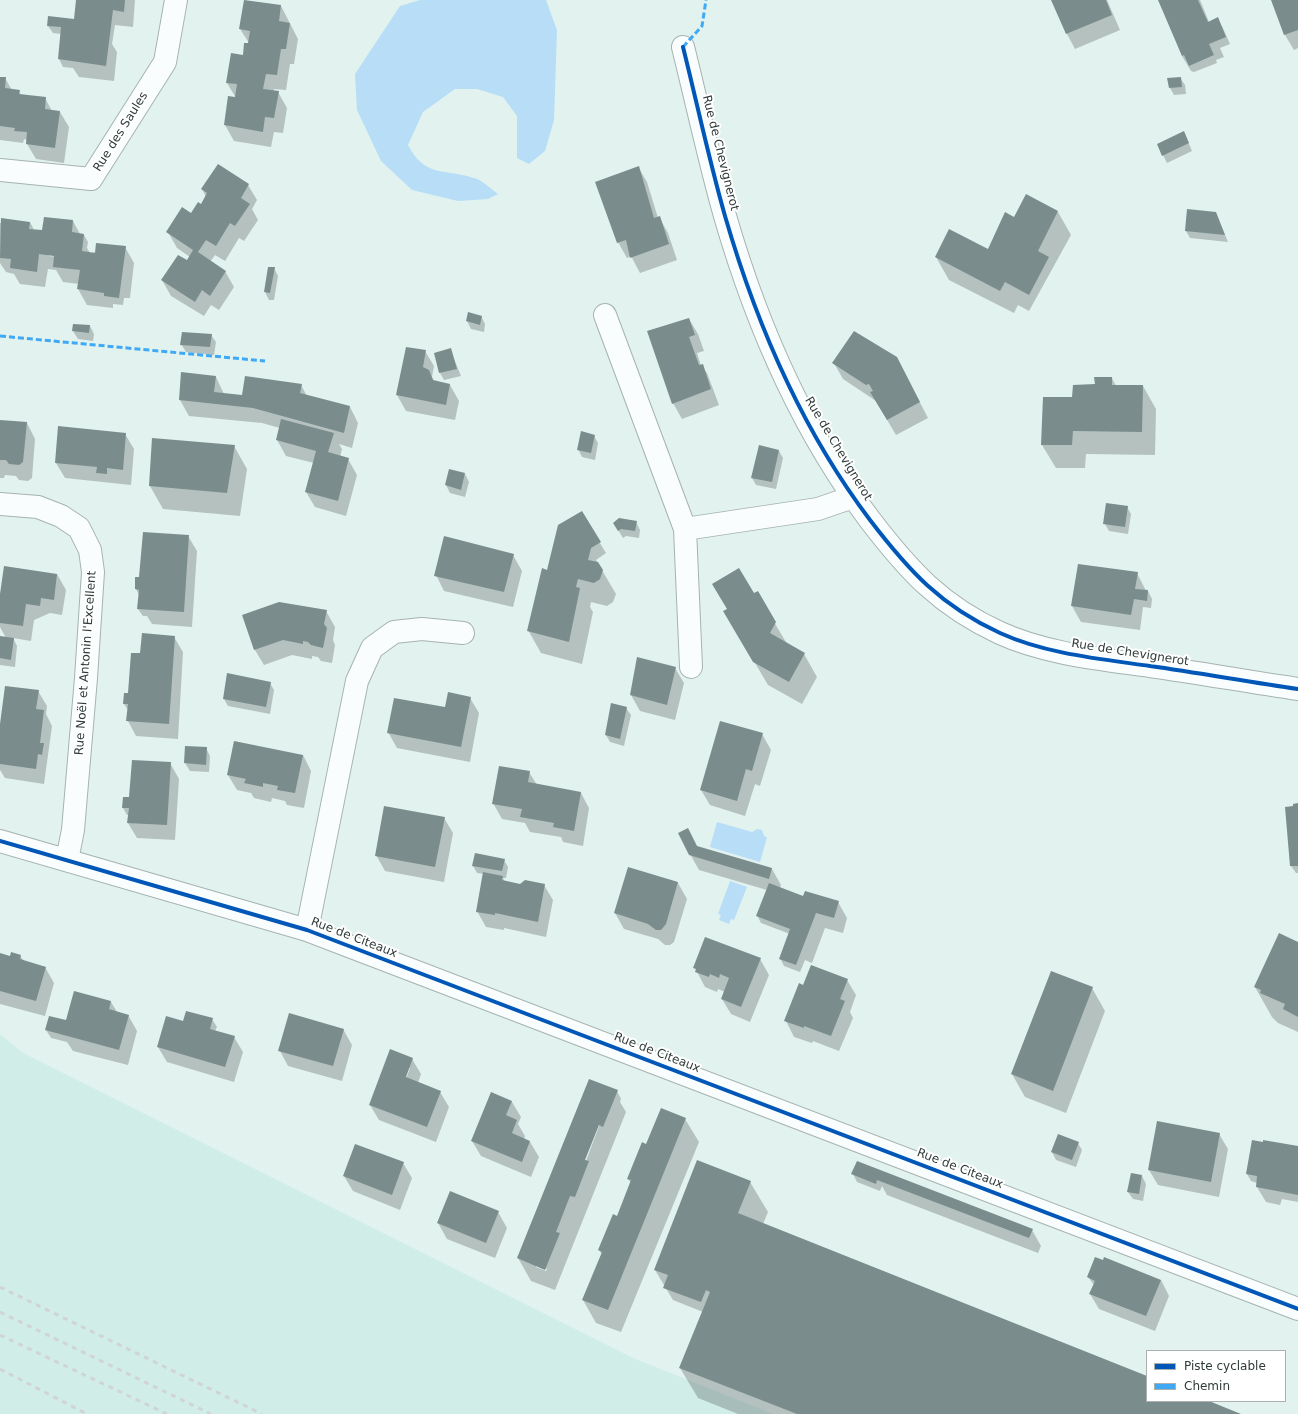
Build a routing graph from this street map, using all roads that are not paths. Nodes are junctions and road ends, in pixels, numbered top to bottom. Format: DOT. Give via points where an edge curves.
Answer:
graph roads {
  1 [pos="176,0"];
  2 [pos="683,47"];
  3 [pos="0,170"];
  4 [pos="605,315"];
  5 [pos="853,496"];
  6 [pos="0,504"];
  7 [pos="685,529"];
  8 [pos="463,632"];
  9 [pos="691,666"];
  10 [pos="1298,689"];
  11 [pos="0,841"];
  12 [pos="67,860"];
  13 [pos="307,930"];
  14 [pos="1298,1310"];
  1 -- 3 [label="street, Rue des Saules" via="165,62 91,179"];
  2 -- 5 [label="street, Rue de Chevignerot" via="725,216 748,286 775,356 803,412"];
  4 -- 7 [label="street"];
  5 -- 7 [label="street" via="818,509"];
  5 -- 10 [label="street, Rue de Chevignerot" via="914,574 947,603 1002,634 1090,658"];
  6 -- 12 [label="street, Rue Noël et Antonin l'Excellent" via="38,507 61,516 79,528 90,550 94,572 87,670 73,830"];
  7 -- 9 [label="street"];
  8 -- 13 [label="street, Rue de Citeaux" via="422,629 394,632 372,648 357,680"];
  11 -- 12 [label="street, Rue de Citeaux"];
  12 -- 13 [label="street, Rue de Citeaux"];
  13 -- 14 [label="street, Rue de Citeaux"];
}
